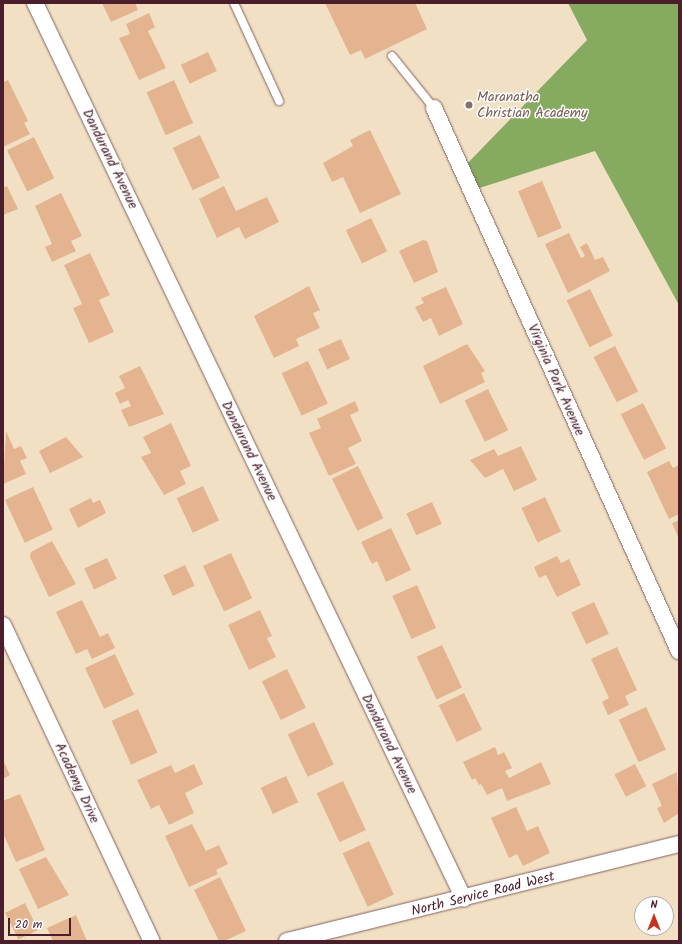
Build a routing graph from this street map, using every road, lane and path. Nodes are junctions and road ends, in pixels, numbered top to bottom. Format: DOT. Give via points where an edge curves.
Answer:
graph roads {
  1 [pos="35,3"];
  2 [pos="234,3"];
  3 [pos="392,56"];
  4 [pos="279,101"];
  5 [pos="434,108"];
  6 [pos="3,625"];
  7 [pos="679,651"];
  8 [pos="679,844"];
  9 [pos="464,899"];
  10 [pos="152,941"];
  11 [pos="287,941"];
  1 -- 9 [label="street, Dandurand Avenue"];
  2 -- 4 [label="lane"];
  3 -- 5 [label="lane"];
  5 -- 7 [label="street, Virginia Park Avenue"];
  6 -- 10 [label="street, Academy Drive"];
  8 -- 9 [label="street, North Service Road West"];
  9 -- 11 [label="street, North Service Road West"];
}
